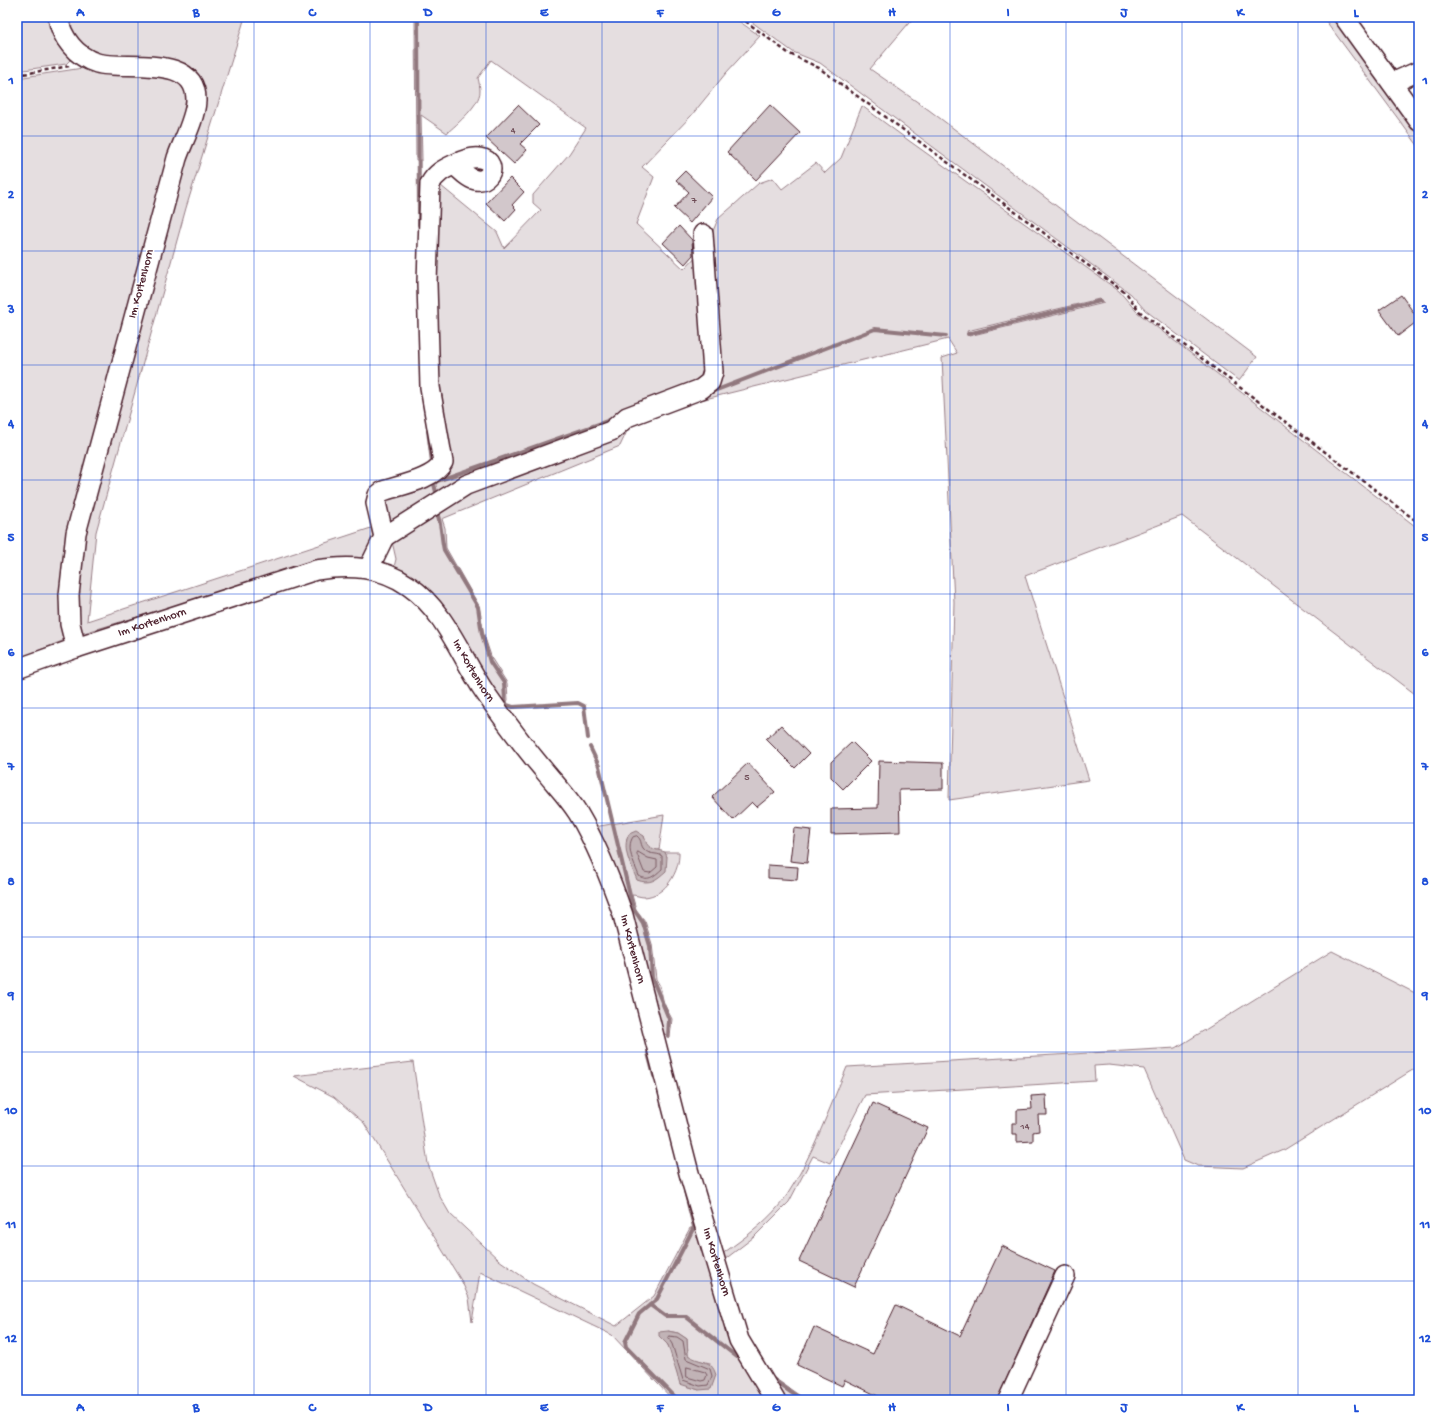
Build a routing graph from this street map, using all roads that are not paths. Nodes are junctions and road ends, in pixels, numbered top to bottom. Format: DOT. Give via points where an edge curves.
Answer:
graph roads {
  1 [pos="58,17"];
  2 [pos="1344,17"];
  3 [pos="1419,71"];
  4 [pos="1392,83"];
  5 [pos="1419,121"];
  6 [pos="454,164"];
  7 [pos="703,234"];
  8 [pos="384,537"];
  9 [pos="369,568"];
  10 [pos="76,648"];
  11 [pos="17,669"];
  12 [pos="1065,1276"];
  13 [pos="775,1400"];
  14 [pos="1008,1400"];
  1 -- 10 [label="street, Im Kortenhorn" via="66,40 73,49 96,63 172,69 191,82 196,101 175,165 76,532 69,595 70,624"];
  2 -- 4 [label="street"];
  3 -- 4 [label="street"];
  4 -- 5 [label="street"];
  6 -- 8 [label="street" via="435,175 430,184 427,283 430,387 443,462 440,469 432,474 378,495 376,503"];
  7 -- 8 [label="street" via="713,372 710,382 701,389 627,417 611,431 466,485"];
  8 -- 9 [label="street"];
  9 -- 10 [label="street, Im Kortenhorn" via="341,567 316,570"];
  9 -- 13 [label="street, Im Kortenhorn" via="408,585 426,599 440,617 484,690 528,752 577,812 595,844 610,876 623,915 689,1173 739,1340"];
  10 -- 11 [label="street, Im Kortenhorn"];
  12 -- 14 [label="street"];
}
